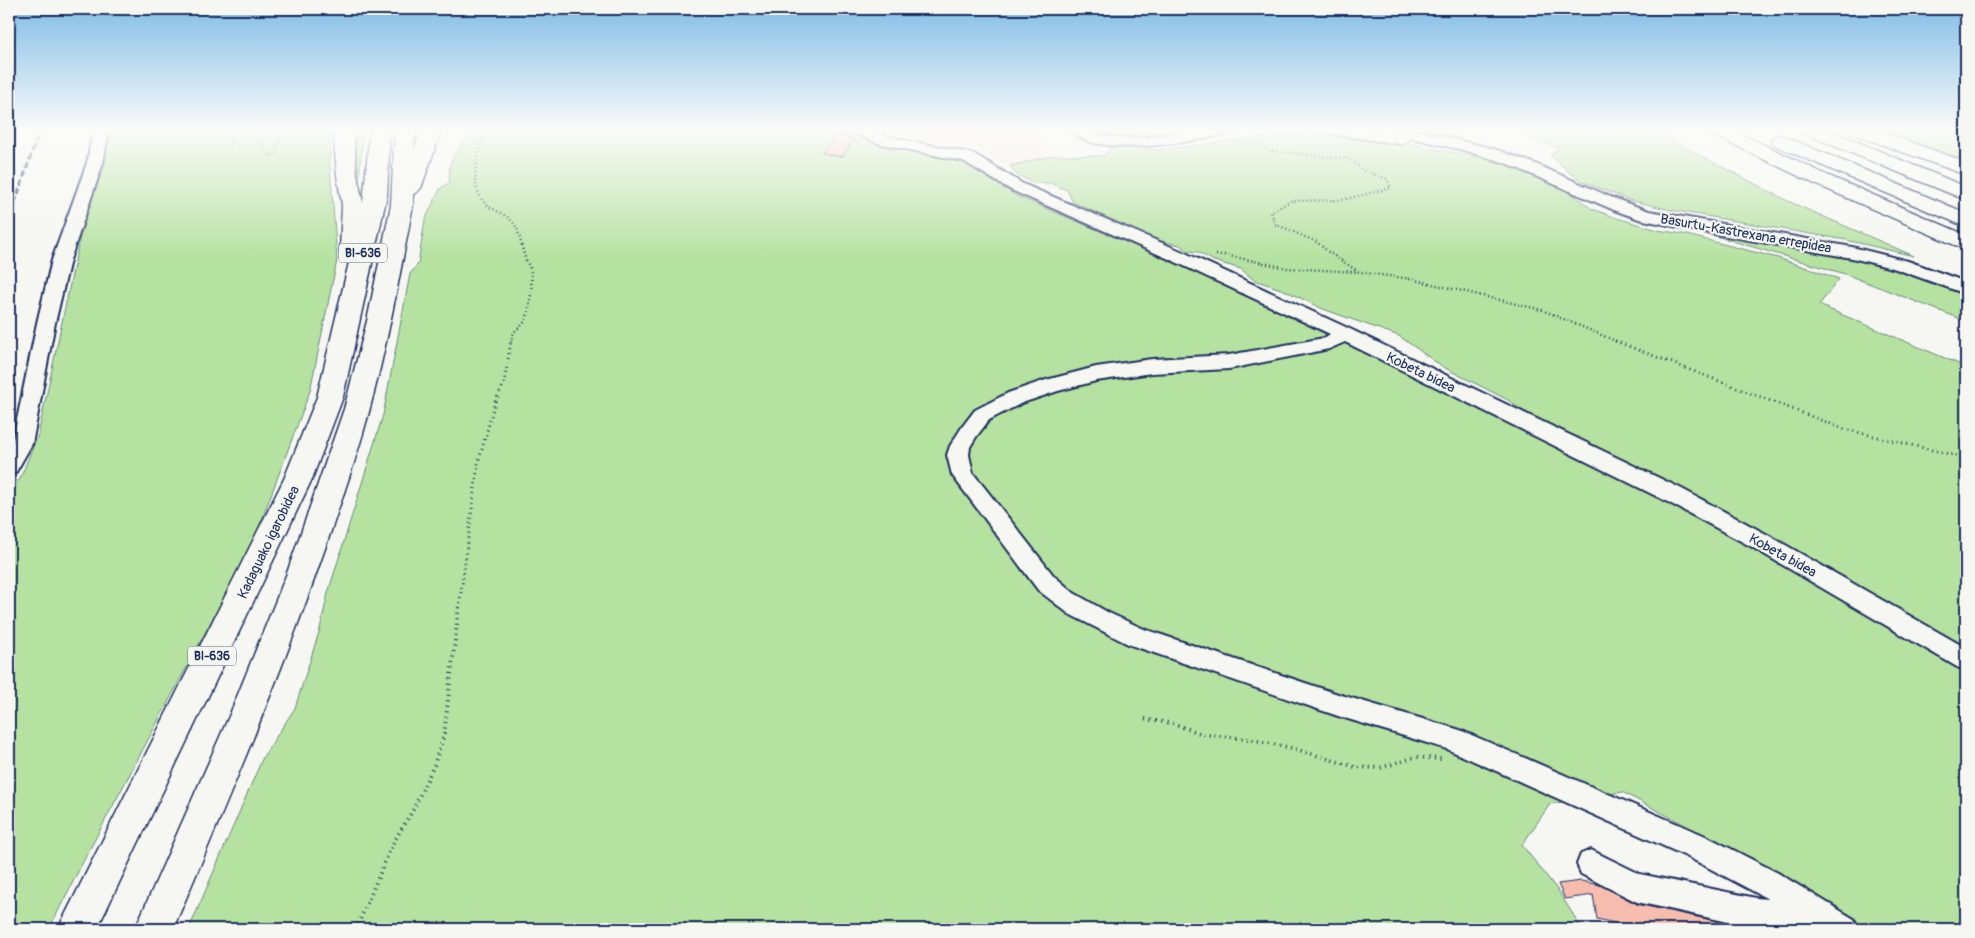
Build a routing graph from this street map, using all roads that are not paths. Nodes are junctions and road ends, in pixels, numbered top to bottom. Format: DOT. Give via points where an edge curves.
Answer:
graph roads {
  1 [pos="92,173"];
  2 [pos="347,173"];
  3 [pos="377,173"];
  4 [pos="403,173"];
  5 [pos="417,173"];
  6 [pos="994,173"];
  7 [pos="1543,173"];
  8 [pos="1807,173"];
  9 [pos="1824,173"];
  10 [pos="1857,173"];
  11 [pos="1884,173"];
  12 [pos="1916,173"];
  13 [pos="1941,173"];
  14 [pos="1966,182"];
  15 [pos="1966,194"];
  16 [pos="402,205"];
  17 [pos="1966,207"];
  18 [pos="1966,221"];
  19 [pos="1966,228"];
  20 [pos="1966,243"];
  21 [pos="1966,288"];
  22 [pos="353,301"];
  23 [pos="1345,334"];
  24 [pos="9,466"];
  25 [pos="1966,660"];
  26 [pos="1591,864"];
  27 [pos="1834,923"];
  28 [pos="77,929"];
  29 [pos="154,929"];
  1 -- 24 [label="street" via="61,260 22,444"];
  2 -- 22 [label="highway" via="353,205"];
  3 -- 22 [label="highway, Kadaguako igarobidea / BI-636" via="376,195"];
  4 -- 16 [label="highway, BI-636"];
  5 -- 16 [label="highway"];
  6 -- 23 [label="street, Kobeta bidea" via="1018,187"];
  7 -- 21 [label="street, Basurtu-Kastrexana errepidea" via="1606,202 1645,215 1885,260"];
  8 -- 20 [label="highway"];
  9 -- 19 [label="highway"];
  10 -- 18 [label="highway"];
  11 -- 17 [label="highway"];
  12 -- 15 [label="highway"];
  13 -- 14 [label="highway"];
  16 -- 29 [label="highway, BI-636" via="357,409 325,512 247,714"];
  22 -- 28 [label="highway, Kadaguako igarobidea / BI-636" via="330,397 298,479"];
  23 -- 25 [label="street, Kobeta bidea" via="1672,494"];
  23 -- 27 [label="street" via="1329,343 1273,355 1096,374 1015,398 982,415 969,432 958,455 963,476 1046,583 1060,597 1107,624 1338,705 1451,738 1698,847 1768,883"];
  26 -- 27 [label="street" via="1637,888 1756,913"];
}
